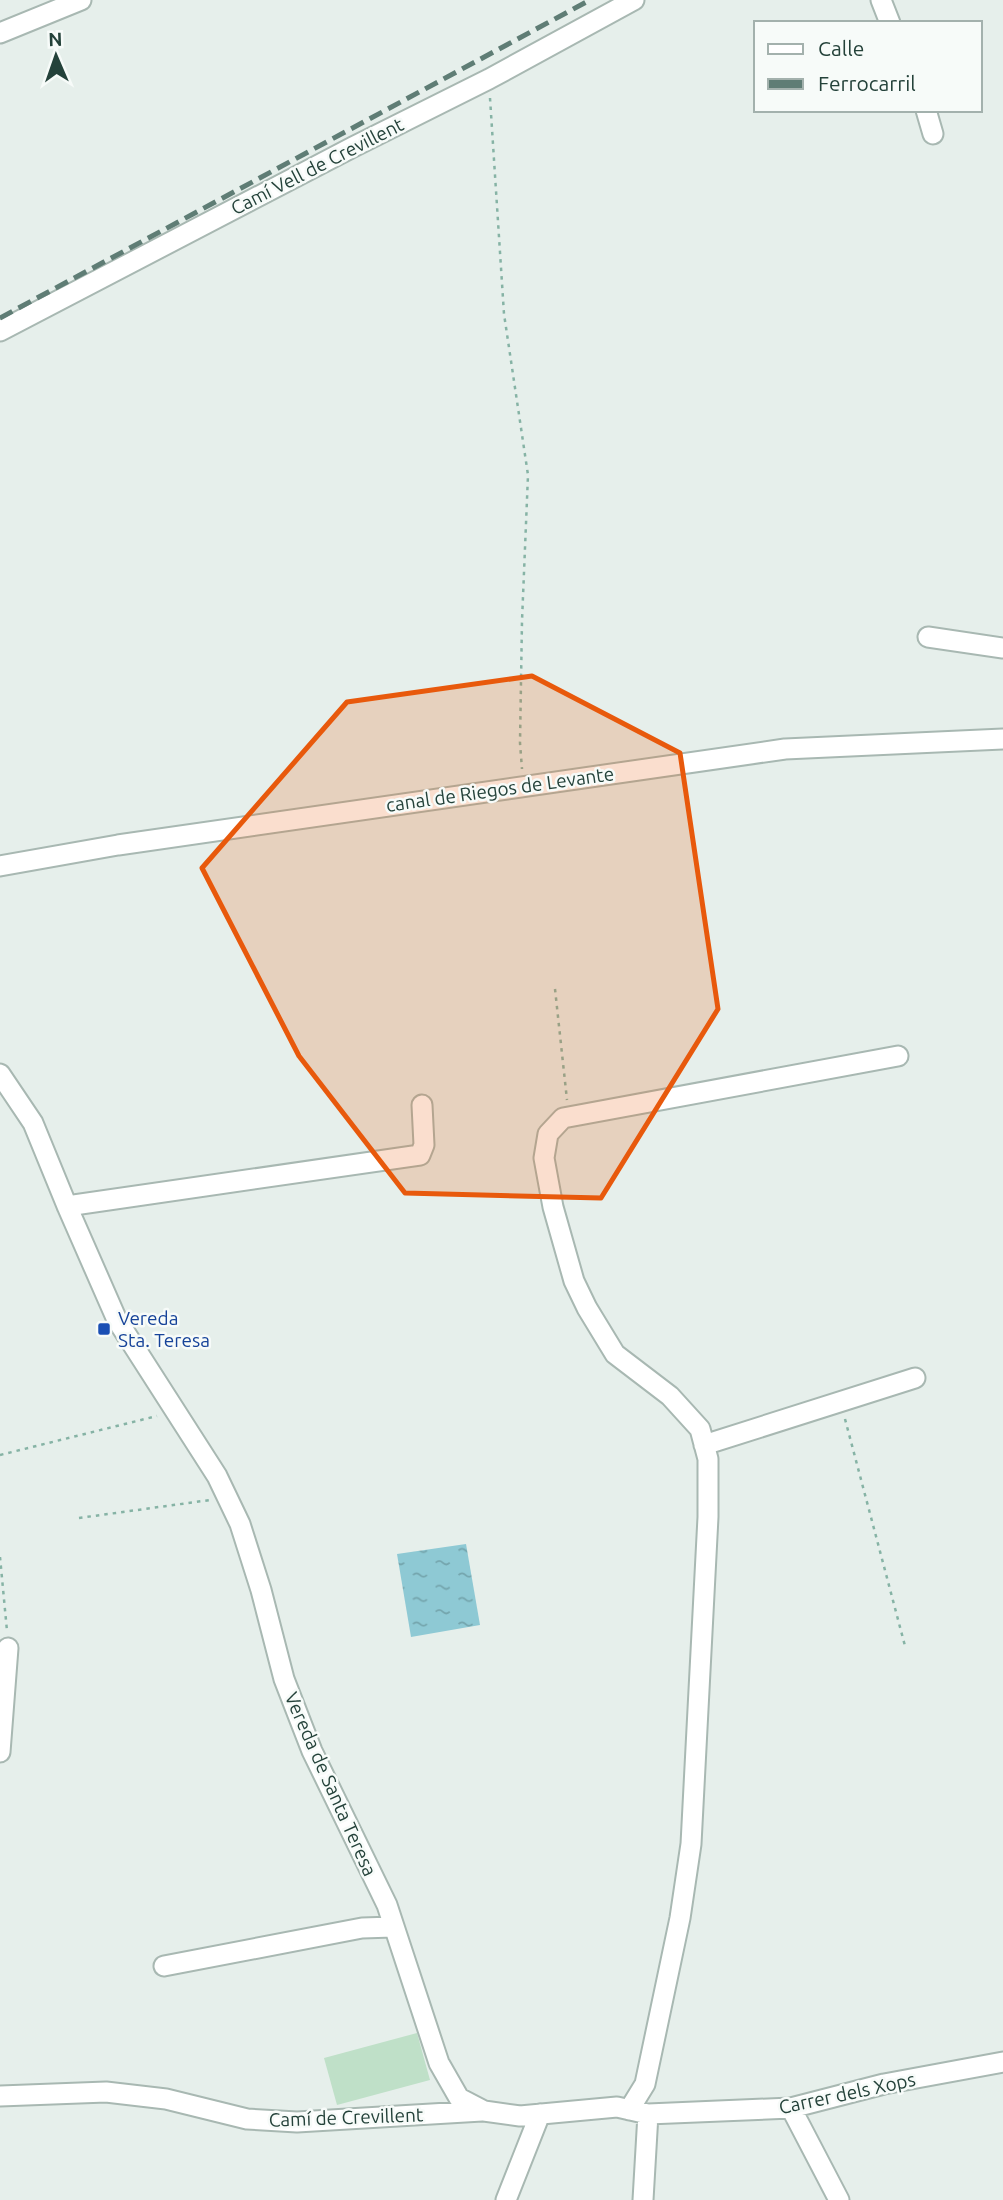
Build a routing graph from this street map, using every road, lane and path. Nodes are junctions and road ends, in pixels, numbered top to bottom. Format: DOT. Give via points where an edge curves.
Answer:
graph roads {
  1 [pos="81,0"];
  2 [pos="634,0"];
  3 [pos="881,0"];
  4 [pos="889,21"];
  5 [pos="0,33"];
  6 [pos="489,79"];
  7 [pos="927,112"];
  8 [pos="933,134"];
  9 [pos="0,331"];
  10 [pos="928,636"];
  11 [pos="1003,649"];
  12 [pos="1003,739"];
  13 [pos="523,786"];
  14 [pos="0,866"];
  15 [pos="555,989"];
  16 [pos="898,1056"];
  17 [pos="0,1074"];
  18 [pos="422,1105"];
  19 [pos="569,1117"];
  20 [pos="67,1206"];
  21 [pos="915,1378"];
  22 [pos="841,1402"];
  23 [pos="175,1412"];
  24 [pos="704,1445"];
  25 [pos="0,1455"];
  26 [pos="228,1497"];
  27 [pos="79,1518"];
  28 [pos="0,1557"];
  29 [pos="905,1646"];
  30 [pos="8,1648"];
  31 [pos="0,1752"];
  32 [pos="393,1927"];
  33 [pos="164,1966"];
  34 [pos="1003,2063"];
  35 [pos="0,2096"];
  36 [pos="791,2108"];
  37 [pos="484,2111"];
  38 [pos="639,2112"];
  39 [pos="540,2114"];
  40 [pos="506,2200"];
  41 [pos="643,2200"];
  42 [pos="839,2200"];
  1 -- 5 [label="street"];
  2 -- 6 [label="street, Camí Vell de Crevillent"];
  3 -- 4 [label="street"];
  6 -- 9 [label="street, Camí Vell de Crevillent"];
  6 -- 13 [label="path" via="504,314 528,475 520,743"];
  7 -- 8 [label="street"];
  10 -- 11 [label="street"];
  12 -- 13 [label="street, canal de Riegos de Levante" via="785,749"];
  13 -- 14 [label="street, canal de Riegos de Levante"];
  15 -- 19 [label="path"];
  16 -- 19 [label="street"];
  17 -- 20 [label="street, Vereda de Santa Teresa" via="33,1123"];
  18 -- 20 [label="street" via="424,1146 420,1155"];
  19 -- 24 [label="street" via="548,1134 544,1158 573,1281 615,1354 670,1396 700,1429"];
  20 -- 23 [label="street, Vereda de Santa Teresa" via="117,1320"];
  21 -- 22 [label="street"];
  22 -- 24 [label="street"];
  22 -- 29 [label="path"];
  23 -- 25 [label="path"];
  23 -- 26 [label="street, Vereda de Santa Teresa"];
  24 -- 38 [label="street" via="708,1517 691,1844"];
  26 -- 27 [label="path"];
  26 -- 32 [label="street, Vereda de Santa Teresa" via="293,1703"];
  28 -- 30 [label="path"];
  30 -- 31 [label="street"];
  32 -- 33 [label="street" via="362,1928"];
  32 -- 37 [label="street, Vereda de Santa Teresa" via="439,2063 458,2098"];
  34 -- 36 [label="street, Carrer dels Xops" via="884,2084"];
  35 -- 37 [label="street, Camí de Crevillent" via="106,2092 166,2099 247,2119 297,2122"];
  36 -- 38 [label="street, Carrer dels Xops"];
  36 -- 42 [label="street"];
  37 -- 39 [label="street, Vereda de Santa Teresa"];
  38 -- 39 [label="street, Vereda de Santa Teresa" via="617,2107"];
  38 -- 41 [label="street"];
  39 -- 40 [label="street"];
}
